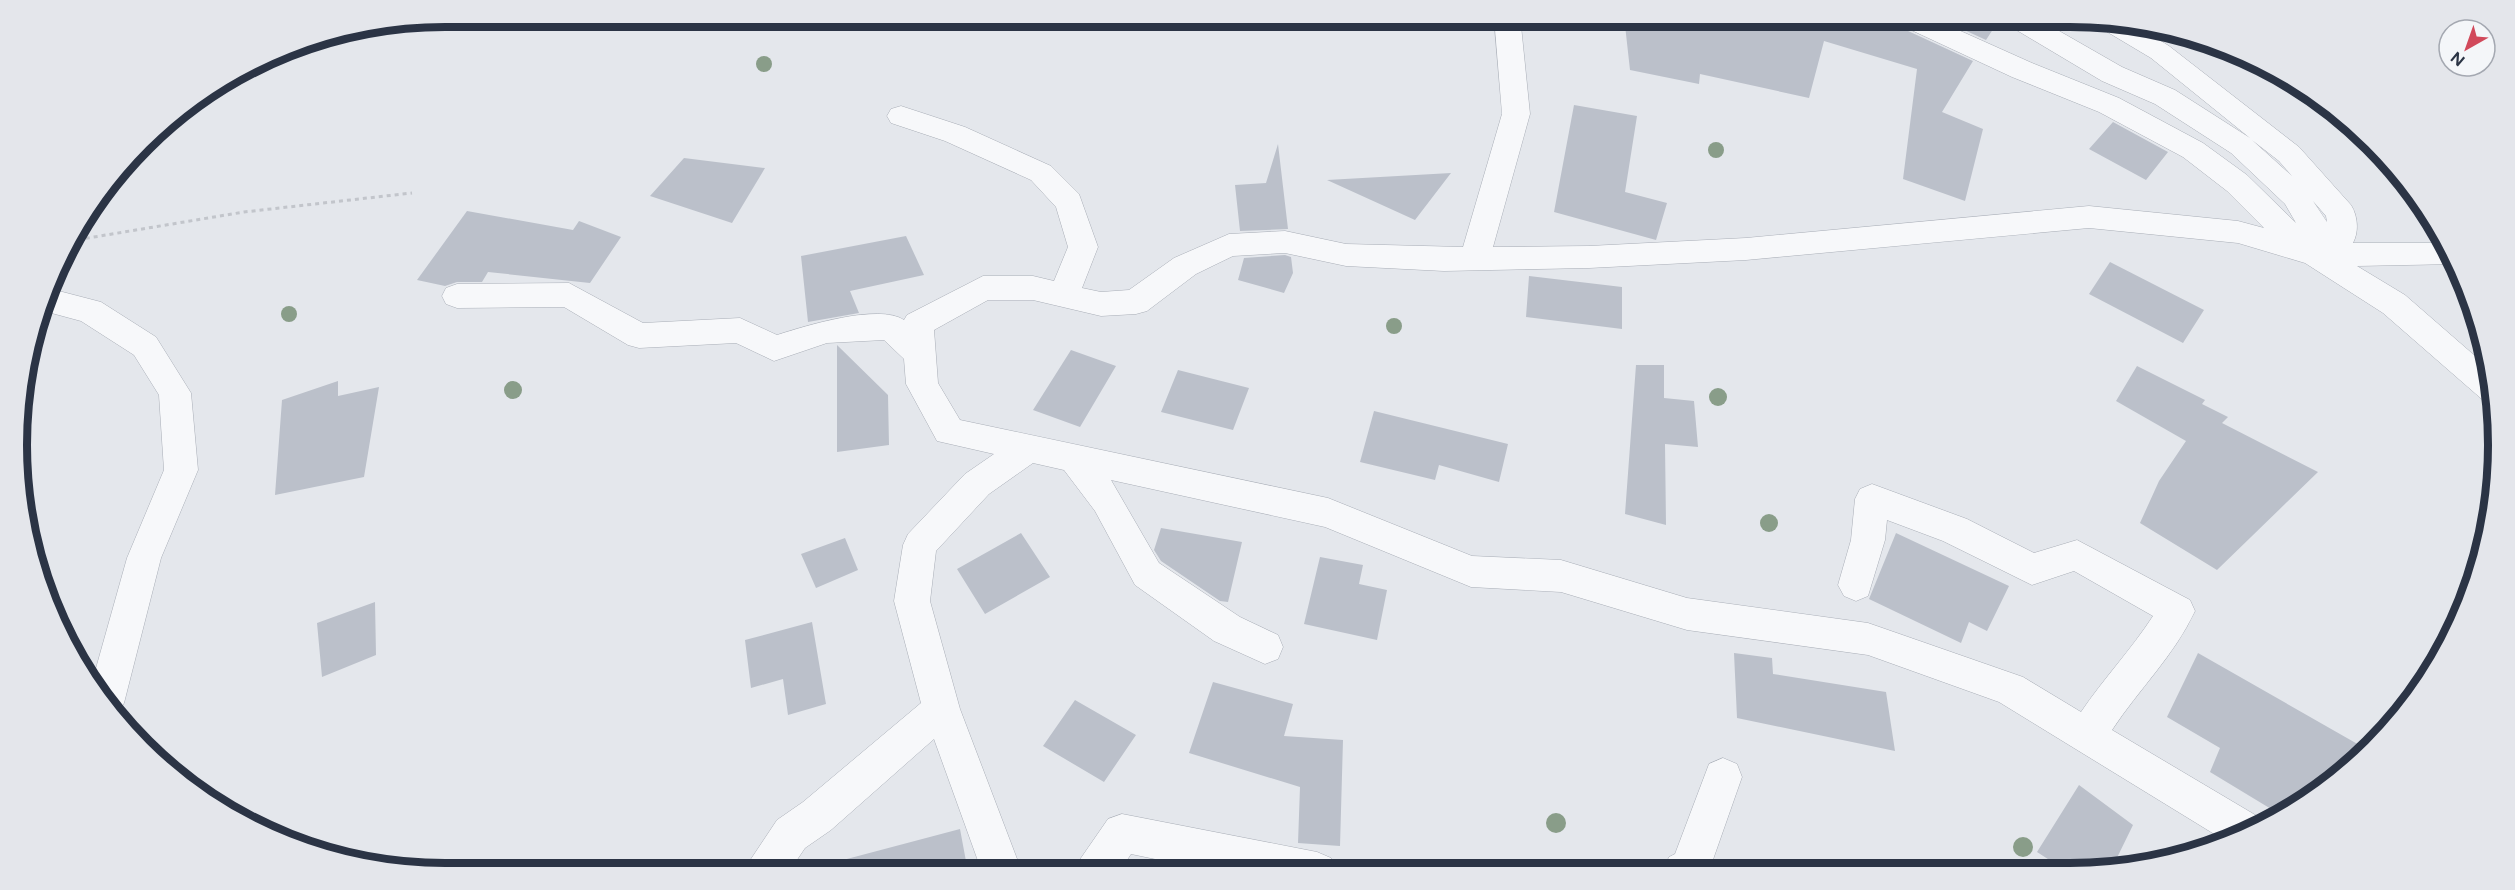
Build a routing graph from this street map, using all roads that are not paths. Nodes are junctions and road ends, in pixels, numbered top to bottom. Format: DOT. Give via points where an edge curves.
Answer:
graph roads {
  1 [pos="1508,27"];
  2 [pos="1926,27"];
  3 [pos="2031,27"];
  4 [pos="2125,31"];
  5 [pos="901,116"];
  6 [pos="2442,254"];
  7 [pos="2315,255"];
  8 [pos="1475,259"];
  9 [pos="1064,295"];
  10 [pos="457,296"];
  11 [pos="53,302"];
  12 [pos="920,354"];
  13 [pos="2483,381"];
  14 [pos="1028,449"];
  15 [pos="1075,459"];
  16 [pos="1856,585"];
  17 [pos="1265,647"];
  18 [pos="108,692"];
  19 [pos="941,709"];
  20 [pos="2087,735"];
  21 [pos="1723,777"];
  22 [pos="2239,827"];
  23 [pos="772,863"];
  24 [pos="999,863"];
  25 [pos="1101,863"];
  26 [pos="1272,863"];
  27 [pos="1692,863"];
  1 -- 8 [label="street" via="1516,114"];
  2 -- 7 [label="street" via="2109,105 2193,150 2237,183"];
  3 -- 7 [label="street" via="2112,74 2165,97 2241,146 2295,196 2317,231"];
  4 -- 7 [label="street" via="2160,52 2289,154 2341,213 2342,236"];
  5 -- 9 [label="street" via="955,134 1041,173 1069,202 1083,247"];
  6 -- 7 [label="street"];
  7 -- 8 [label="street" via="2238,232 2090,217 1746,249"];
  7 -- 13 [label="street" via="2394,304"];
  8 -- 9 [label="street" via="1346,255 1285,242 1229,245 1185,266 1136,302 1101,304"];
  9 -- 12 [label="street" via="1033,288 983,288 918,324"];
  10 -- 12 [label="street" via="569,295 639,336 740,330 774,348 827,331 891,327"];
  11 -- 18 [label="street" via="90,312 145,346 175,393 181,470 144,558"];
  12 -- 14 [label="street" via="922,384 949,432"];
  14 -- 15 [label="street"];
  14 -- 19 [label="street" via="977,484 920,545 912,601"];
  15 -- 17 [label="street" via="1107,501 1147,574 1227,629"];
  15 -- 20 [label="street" via="1328,513 1471,571 1561,576 1687,614 1868,639 2010,689"];
  16 -- 20 [label="street" via="1868,540 1872,499 1955,530 2032,569 2077,555 2177,611 2144,662 2112,698"];
  19 -- 23 [label="street" via="791,834"];
  19 -- 24 [label="street"];
  20 -- 22 [label="street"];
  21 -- 27 [label="street"];
  25 -- 26 [label="street" via="1122,833"];
}
